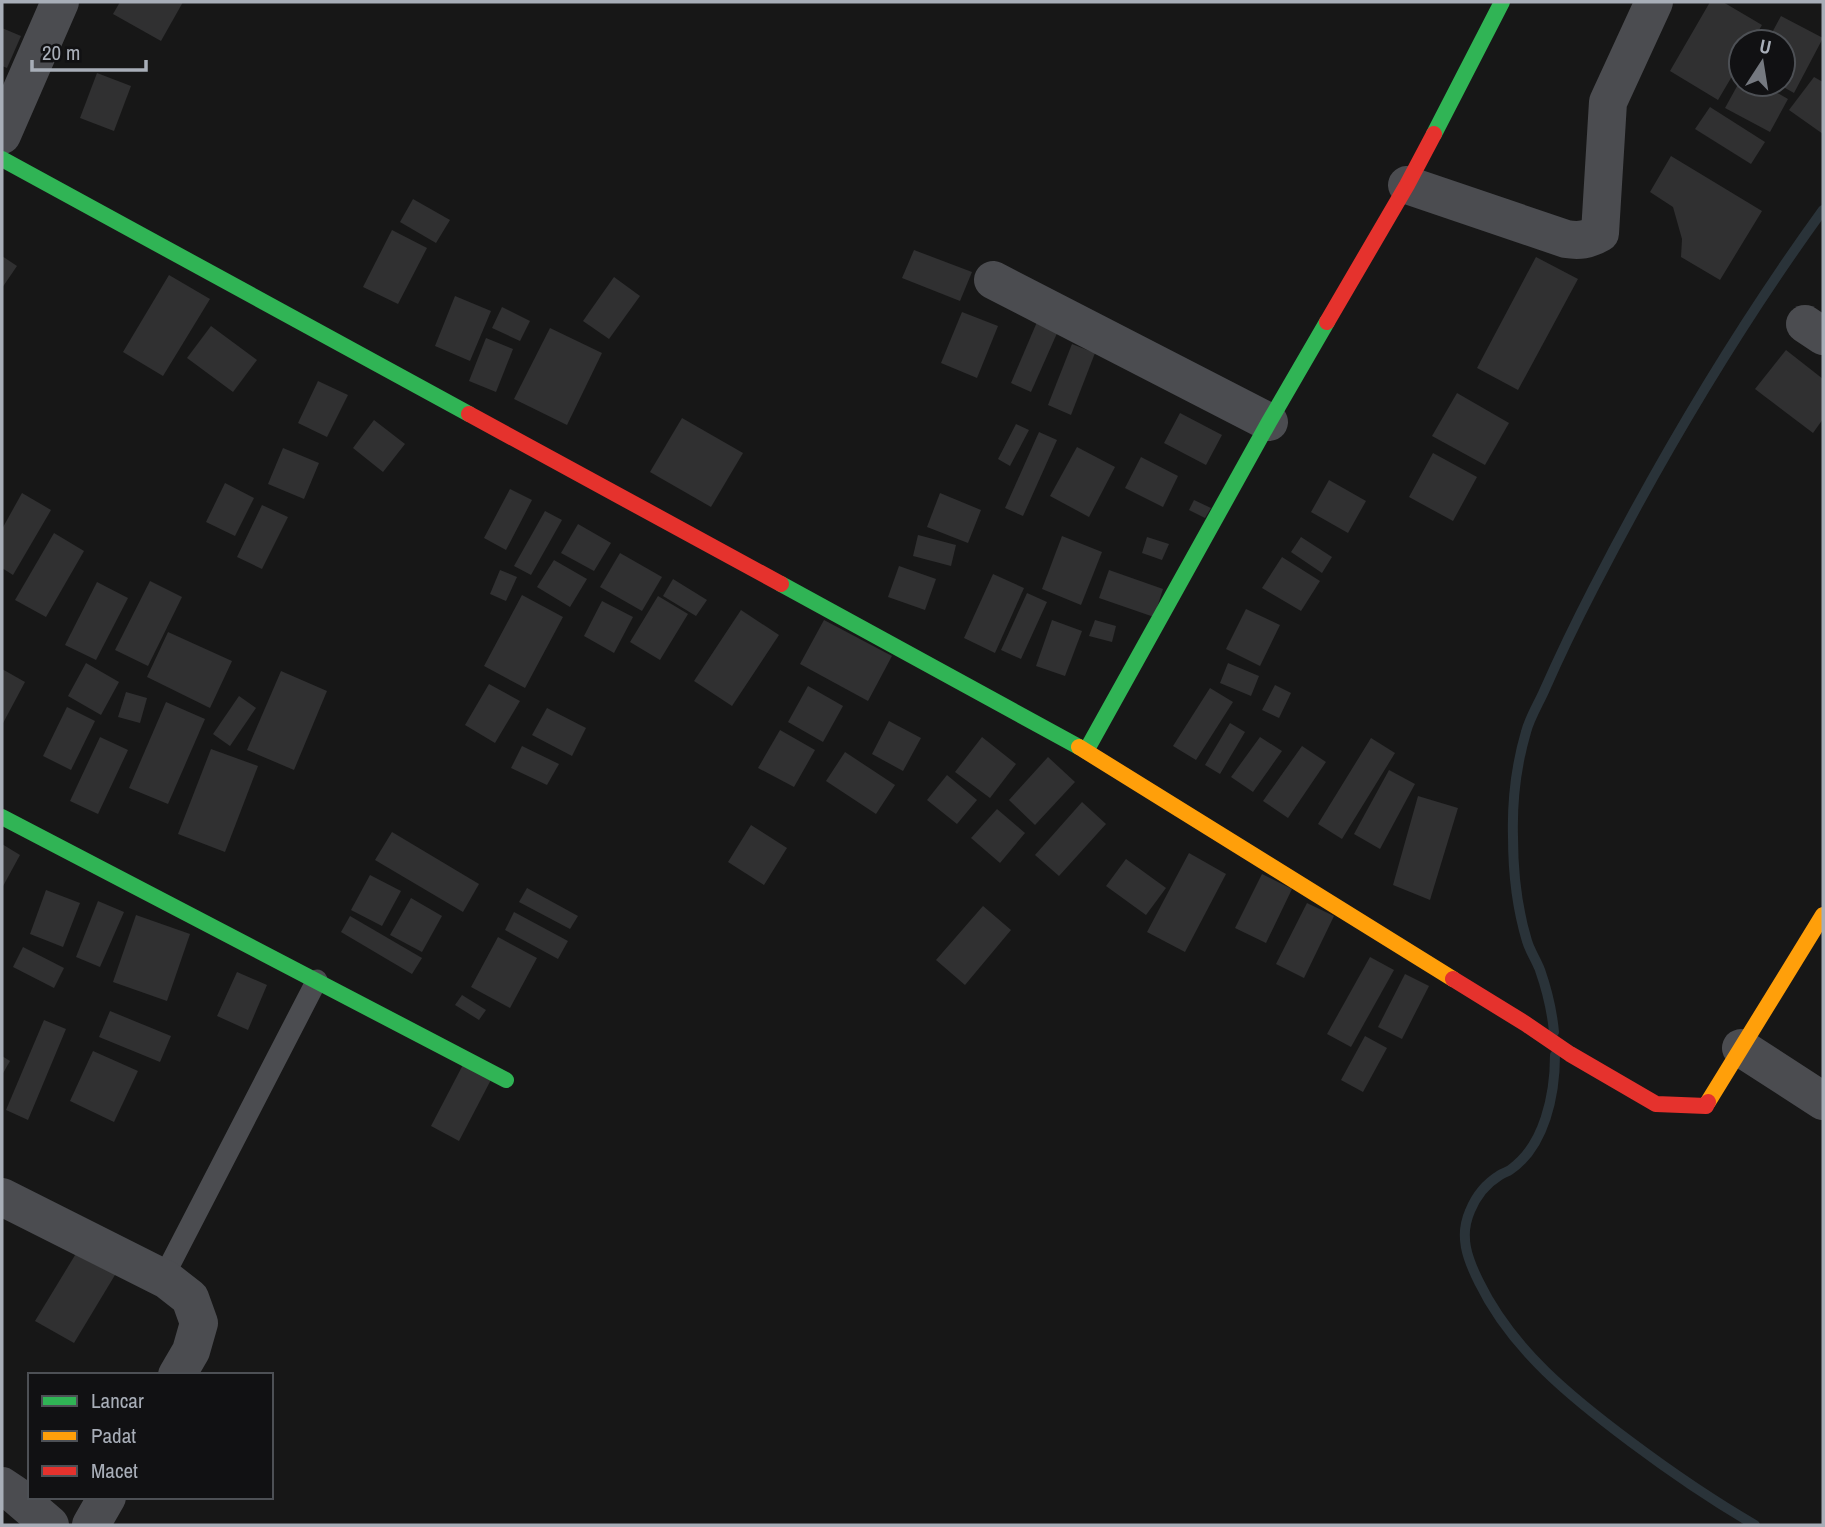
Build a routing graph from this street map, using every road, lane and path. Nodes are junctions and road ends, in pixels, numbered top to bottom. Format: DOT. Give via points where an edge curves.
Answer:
graph roads {
  1 [pos="60,2"];
  2 [pos="1502,2"];
  3 [pos="1654,2"];
  4 [pos="2,135"];
  5 [pos="2,159"];
  6 [pos="1407,185"];
  7 [pos="993,280"];
  8 [pos="1269,422"];
  9 [pos="1086,751"];
  10 [pos="2,817"];
  11 [pos="1823,915"];
  12 [pos="317,981"];
  13 [pos="1741,1048"];
  14 [pos="506,1080"];
  15 [pos="1823,1101"];
  16 [pos="2,1197"];
  17 [pos="163,1278"];
  18 [pos="178,1373"];
  19 [pos="2,1486"];
  20 [pos="106,1499"];
  21 [pos="50,1525"];
  22 [pos="91,1525"];
  1 -- 4 [label="street"];
  2 -- 6 [label="street"];
  3 -- 6 [label="street" via="1608,102 1600,233 1578,241 1566,239"];
  5 -- 9 [label="street"];
  6 -- 8 [label="street"];
  7 -- 8 [label="street"];
  8 -- 9 [label="street"];
  9 -- 13 [label="street" via="1656,1104 1706,1106"];
  10 -- 12 [label="street"];
  11 -- 13 [label="street"];
  12 -- 14 [label="street"];
  12 -- 17 [label="lane"];
  13 -- 15 [label="street"];
  16 -- 17 [label="street"];
  17 -- 18 [label="street" via="190,1298 199,1324"];
  19 -- 21 [label="street"];
  20 -- 22 [label="street"];
}
